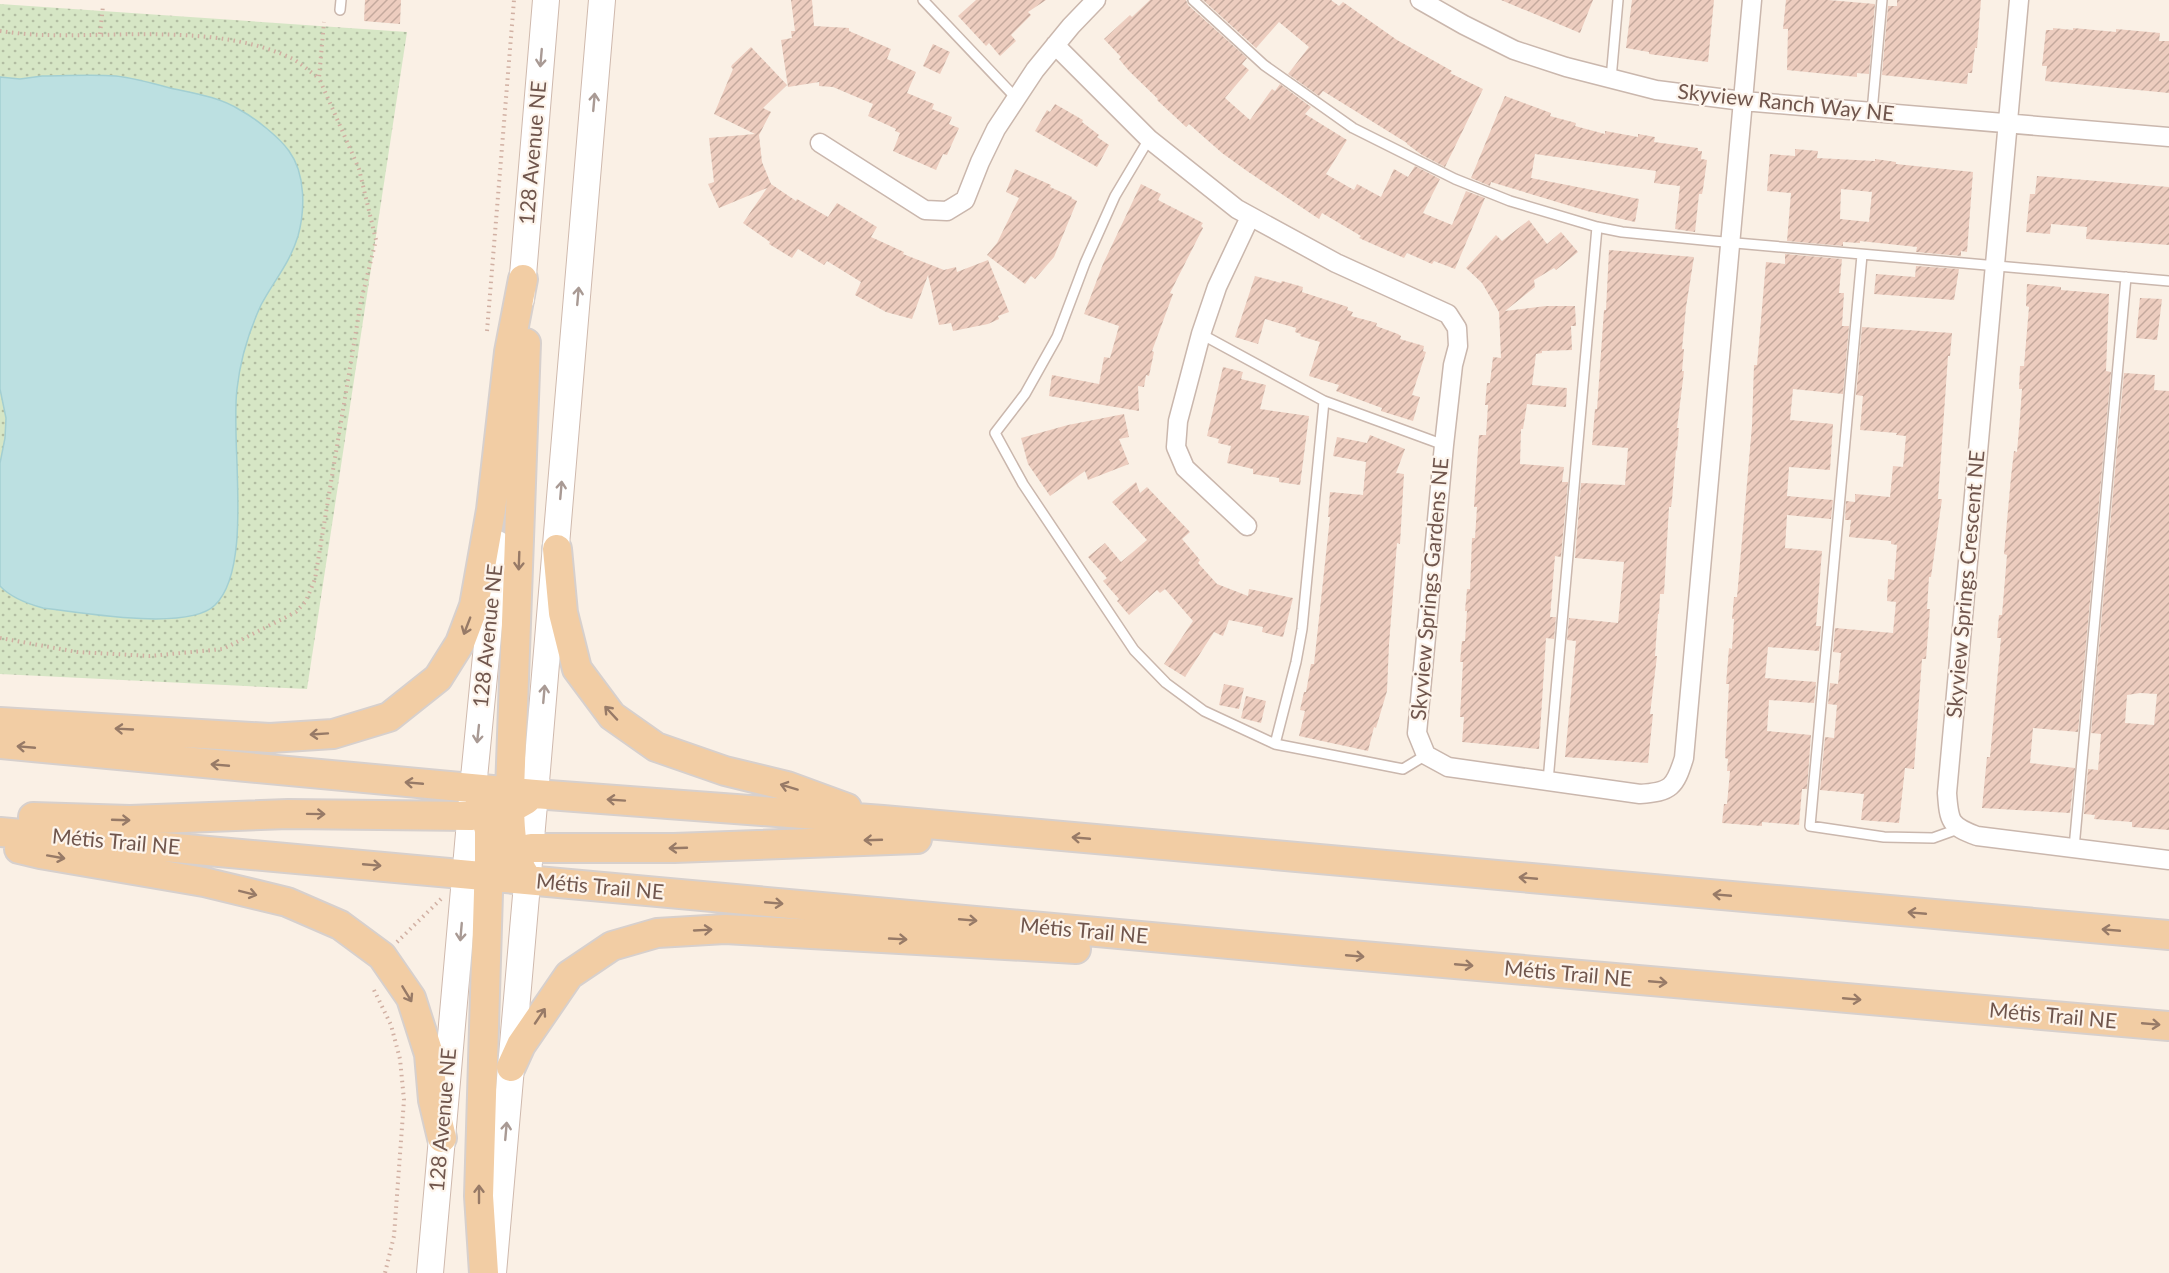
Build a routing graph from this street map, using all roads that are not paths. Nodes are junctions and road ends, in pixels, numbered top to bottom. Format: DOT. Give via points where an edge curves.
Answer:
graph roads {
  1 [pos="546,0"];
  2 [pos="602,0"];
  3 [pos="923,0"];
  4 [pos="1096,0"];
  5 [pos="1193,0"];
  6 [pos="1420,0"];
  7 [pos="1618,0"];
  8 [pos="1752,0"];
  9 [pos="1882,0"];
  10 [pos="2019,0"];
  11 [pos="1055,45"];
  12 [pos="1611,79"];
  13 [pos="1016,98"];
  14 [pos="1743,101"];
  15 [pos="1872,112"];
  16 [pos="2009,123"];
  17 [pos="2169,137"];
  18 [pos="1149,139"];
  19 [pos="820,143"];
  20 [pos="1250,218"];
  21 [pos="1597,227"];
  22 [pos="1730,243"];
  23 [pos="1862,255"];
  24 [pos="1996,265"];
  25 [pos="2126,277"];
  26 [pos="523,279"];
  27 [pos="2169,281"];
  28 [pos="1201,333"];
  29 [pos="1324,401"];
  30 [pos="1444,445"];
  31 [pos="1247,526"];
  32 [pos="556,549"];
  33 [pos="0,722"];
  34 [pos="0,744"];
  35 [pos="1275,744"];
  36 [pos="1426,755"];
  37 [pos="1548,781"];
  38 [pos="472,788"];
  39 [pos="502,805"];
  40 [pos="0,816"];
  41 [pos="883,820"];
  42 [pos="1958,829"];
  43 [pos="0,832"];
  44 [pos="1036,834"];
  45 [pos="0,842"];
  46 [pos="2074,848"];
  47 [pos="2169,860"];
  48 [pos="498,862"];
  49 [pos="528,880"];
  50 [pos="2169,935"];
  51 [pos="1305,951"];
  52 [pos="2169,1026"];
  53 [pos="511,1067"];
  54 [pos="442,1138"];
  55 [pos="429,1268"];
  56 [pos="484,1273"];
  57 [pos="492,1273"];
  1 -- 26 [label="main road, 128 Avenue NE, one-way"];
  32 -- 2 [label="main road, 128 Avenue NE, one-way"];
  3 -- 13 [label="lane"];
  4 -- 11 [label="street"];
  5 -- 21 [label="lane" via="1264,65 1353,128 1455,179 1510,201"];
  6 -- 12 [label="street, Skyview Ranch Way NE" via="1514,50"];
  7 -- 12 [label="lane"];
  8 -- 14 [label="street"];
  9 -- 15 [label="lane"];
  10 -- 16 [label="street, Skyview Springs Crescent NE"];
  11 -- 13 [label="street"];
  11 -- 18 [label="street, Skyview Springs Gardens NE"];
  12 -- 14 [label="street, Skyview Ranch Way NE" via="1656,90"];
  13 -- 19 [label="street" via="996,129 965,200 947,211 925,210"];
  14 -- 15 [label="street, Skyview Ranch Way NE"];
  14 -- 22 [label="street"];
  15 -- 16 [label="street, Skyview Ranch Way NE"];
  16 -- 17 [label="street, Skyview Ranch Way NE"];
  16 -- 24 [label="street, Skyview Springs Crescent NE"];
  18 -- 20 [label="street, Skyview Springs Gardens NE"];
  18 -- 35 [label="lane" via="1115,196 1057,337 1025,394 995,433 1023,484 1134,650 1166,683 1204,711"];
  20 -- 28 [label="street"];
  20 -- 30 [label="street, Skyview Springs Gardens NE" via="1448,314 1458,328 1458,346"];
  21 -- 22 [label="lane"];
  21 -- 37 [label="lane"];
  22 -- 23 [label="lane"];
  22 -- 37 [label="street" via="1684,758 1677,780 1660,793 1640,794"];
  23 -- 24 [label="lane"];
  23 -- 42 [label="lane" via="1810,826 1884,837 1933,838"];
  24 -- 25 [label="lane"];
  24 -- 42 [label="street, Skyview Springs Crescent NE" via="1947,793 1948,816"];
  25 -- 27 [label="lane"];
  25 -- 46 [label="lane"];
  26 -- 33 [label="main road, one-way" via="509,352 491,510 474,606 460,644 438,678 389,717 333,734 270,738"];
  26 -- 38 [label="main road, 128 Avenue NE, one-way"];
  26 -- 39 [label="main road, one-way" via="527,362"];
  28 -- 29 [label="lane"];
  28 -- 31 [label="street" via="1178,421 1176,447 1185,468"];
  29 -- 30 [label="lane"];
  29 -- 35 [label="lane" via="1302,628"];
  30 -- 36 [label="street, Skyview Springs Gardens NE" via="1417,733"];
  39 -- 32 [label="main road, 128 Avenue NE, one-way"];
  41 -- 32 [label="main road, one-way" via="656,747 612,716 577,669 563,613"];
  38 -- 34 [label="main road, one-way"];
  35 -- 36 [label="lane" via="1403,769"];
  36 -- 37 [label="street" via="1449,766"];
  38 -- 39 [label="main road"];
  38 -- 39 [label="main road, 128 Avenue NE"];
  40 -- 39 [label="main road, one-way" via="130,820"];
  41 -- 39 [label="main road, one-way"];
  39 -- 48 [label="main road"];
  39 -- 48 [label="main road, 128 Avenue NE"];
  41 -- 44 [label="main road"];
  42 -- 46 [label="street" via="1977,836"];
  43 -- 48 [label="main road, Métis Trail NE, one-way"];
  44 -- 48 [label="main road, Métis Trail NE, one-way" via="674,848"];
  50 -- 44 [label="main road, one-way"];
  45 -- 54 [label="main road, one-way" via="40,854 204,882 287,902 340,926 382,956 411,998 429,1054 433,1100"];
  46 -- 47 [label="street"];
  48 -- 49 [label="main road" via="518,867"];
  48 -- 54 [label="main road, 128 Avenue NE, one-way"];
  56 -- 48 [label="main road, one-way" via="479,1196"];
  49 -- 51 [label="main road, Métis Trail NE, one-way"];
  49 -- 53 [label="main road"];
  51 -- 52 [label="main road, Métis Trail NE, one-way"];
  53 -- 51 [label="main road, one-way" via="521,1045 569,975 612,946 657,933 726,929 1240,958"];
  57 -- 53 [label="main road, one-way"];
  54 -- 55 [label="main road, 128 Avenue NE"];
}
